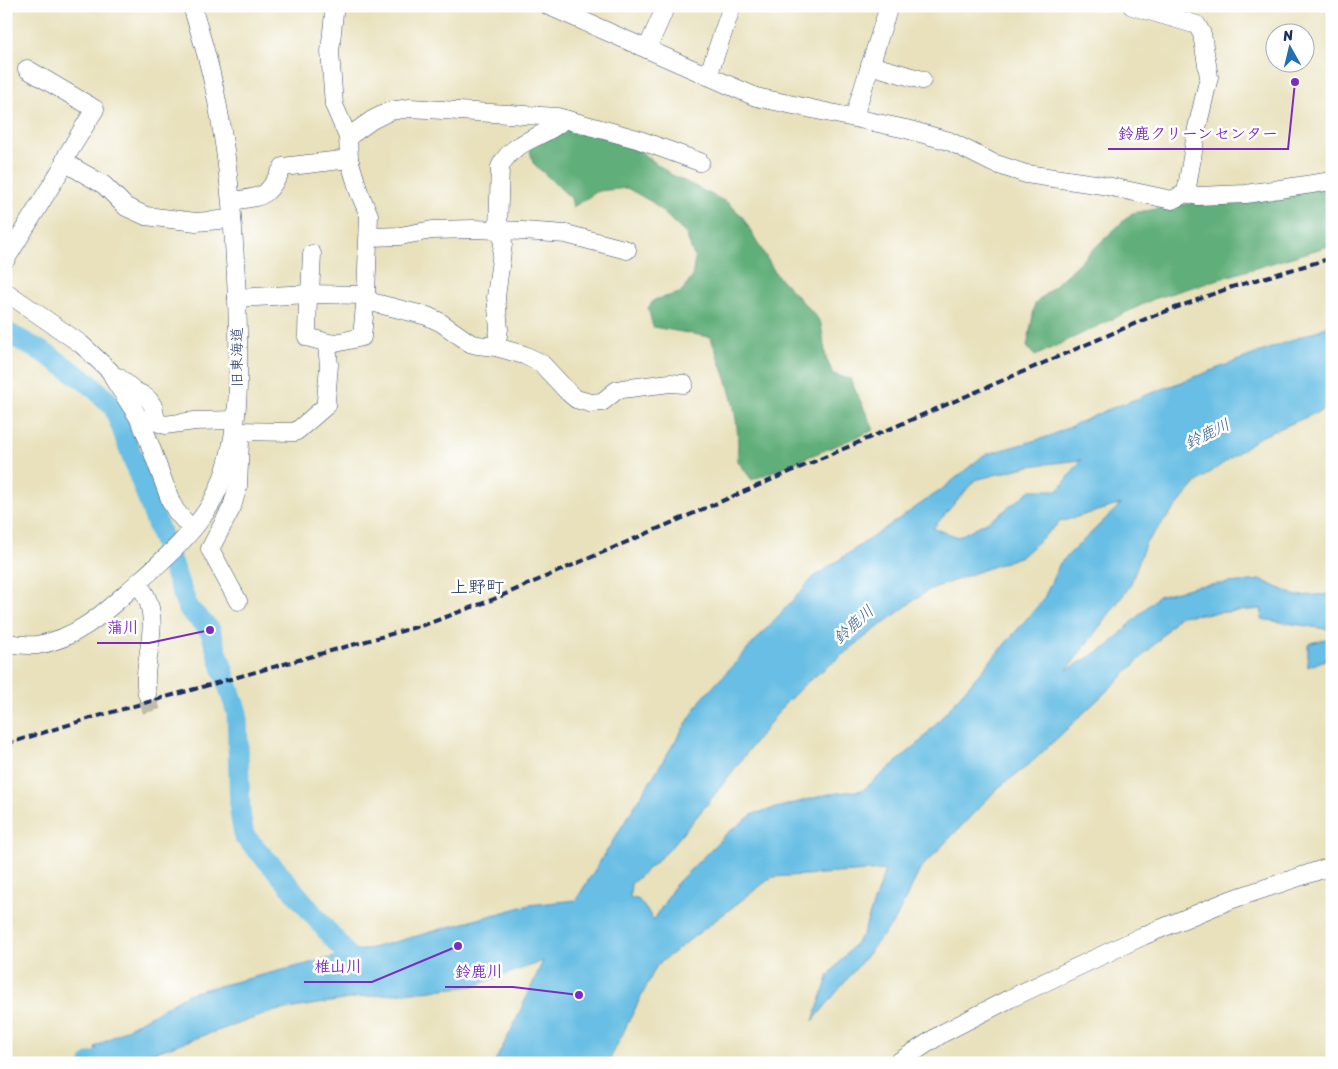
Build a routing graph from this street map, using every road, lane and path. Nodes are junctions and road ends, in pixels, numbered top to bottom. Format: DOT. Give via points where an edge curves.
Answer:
graph roads {
  1 [pos="192,6"];
  2 [pos="333,6"];
  3 [pos="549,6"];
  4 [pos="666,6"];
  5 [pos="732,6"];
  6 [pos="888,6"];
  7 [pos="1132,6"];
  8 [pos="647,49"];
  9 [pos="870,65"];
  10 [pos="27,69"];
  11 [pos="708,76"];
  12 [pos="922,80"];
  13 [pos="854,117"];
  14 [pos="564,119"];
  15 [pos="348,137"];
  16 [pos="349,159"];
  17 [pos="64,162"];
  18 [pos="700,162"];
  19 [pos="1332,181"];
  20 [pos="1186,193"];
  21 [pos="232,210"];
  22 [pos="498,230"];
  23 [pos="370,237"];
  24 [pos="627,250"];
  25 [pos="312,254"];
  26 [pos="6,259"];
  27 [pos="6,292"];
  28 [pos="309,294"];
  29 [pos="366,295"];
  30 [pos="236,298"];
  31 [pos="332,344"];
  32 [pos="496,347"];
  33 [pos="110,371"];
  34 [pos="684,384"];
  35 [pos="238,425"];
  36 [pos="190,532"];
  37 [pos="144,578"];
  38 [pos="238,600"];
  39 [pos="6,643"];
  40 [pos="147,694"];
  41 [pos="1332,866"];
  42 [pos="943,1033"];
  43 [pos="897,1063"];
  44 [pos="918,1063"];
  1 -- 21 [label="street, 旧東海道" via="218,106"];
  2 -- 15 [label="street" via="331,83 334,105"];
  3 -- 8 [label="street"];
  4 -- 8 [label="street"];
  5 -- 11 [label="street"];
  6 -- 9 [label="street"];
  7 -- 20 [label="street" via="1197,25 1202,34 1209,77"];
  8 -- 11 [label="street"];
  9 -- 12 [label="street"];
  9 -- 13 [label="street"];
  10 -- 17 [label="street" via="95,109"];
  11 -- 13 [label="street" via="756,97"];
  13 -- 20 [label="street" via="950,141 993,163 1026,174 1172,200"];
  14 -- 15 [label="street" via="410,108 390,111"];
  14 -- 18 [label="street" via="637,139"];
  14 -- 22 [label="street" via="531,138 503,160"];
  15 -- 16 [label="street"];
  16 -- 21 [label="street" via="283,167 269,192"];
  16 -- 23 [label="street" via="369,215"];
  17 -- 21 [label="street" via="104,185 126,207 146,216 196,222"];
  17 -- 26 [label="street"];
  19 -- 20 [label="street" via="1246,194 1198,196"];
  21 -- 30 [label="street, 旧東海道"];
  22 -- 23 [label="street" via="432,230"];
  22 -- 24 [label="street" via="566,234"];
  22 -- 32 [label="street" via="503,244 496,297 499,328"];
  23 -- 29 [label="street"];
  25 -- 28 [label="street"];
  27 -- 33 [label="street" via="81,344"];
  28 -- 29 [label="street"];
  28 -- 30 [label="street"];
  28 -- 31 [label="street" via="307,337"];
  29 -- 31 [label="street" via="362,337"];
  29 -- 32 [label="street" via="371,302 440,322 477,345"];
  30 -- 35 [label="street, 旧東海道"];
  31 -- 35 [label="street" via="327,345 327,405 295,432"];
  32 -- 34 [label="street" via="541,363 576,399 590,403 602,402 617,390"];
  33 -- 35 [label="street" via="149,400 159,423 195,421"];
  33 -- 36 [label="street" via="146,434 171,502"];
  35 -- 36 [label="street, 旧東海道" via="212,502"];
  35 -- 38 [label="street" via="240,462 236,493 210,549"];
  36 -- 37 [label="street, 旧東海道"];
  37 -- 39 [label="street, 旧東海道" via="86,627 61,639 36,645"];
  37 -- 40 [label="street" via="151,620"];
  41 -- 42 [label="street" via="1230,900 1143,936"];
  42 -- 43 [label="street"];
  42 -- 44 [label="street" via="942,1042"];
}
